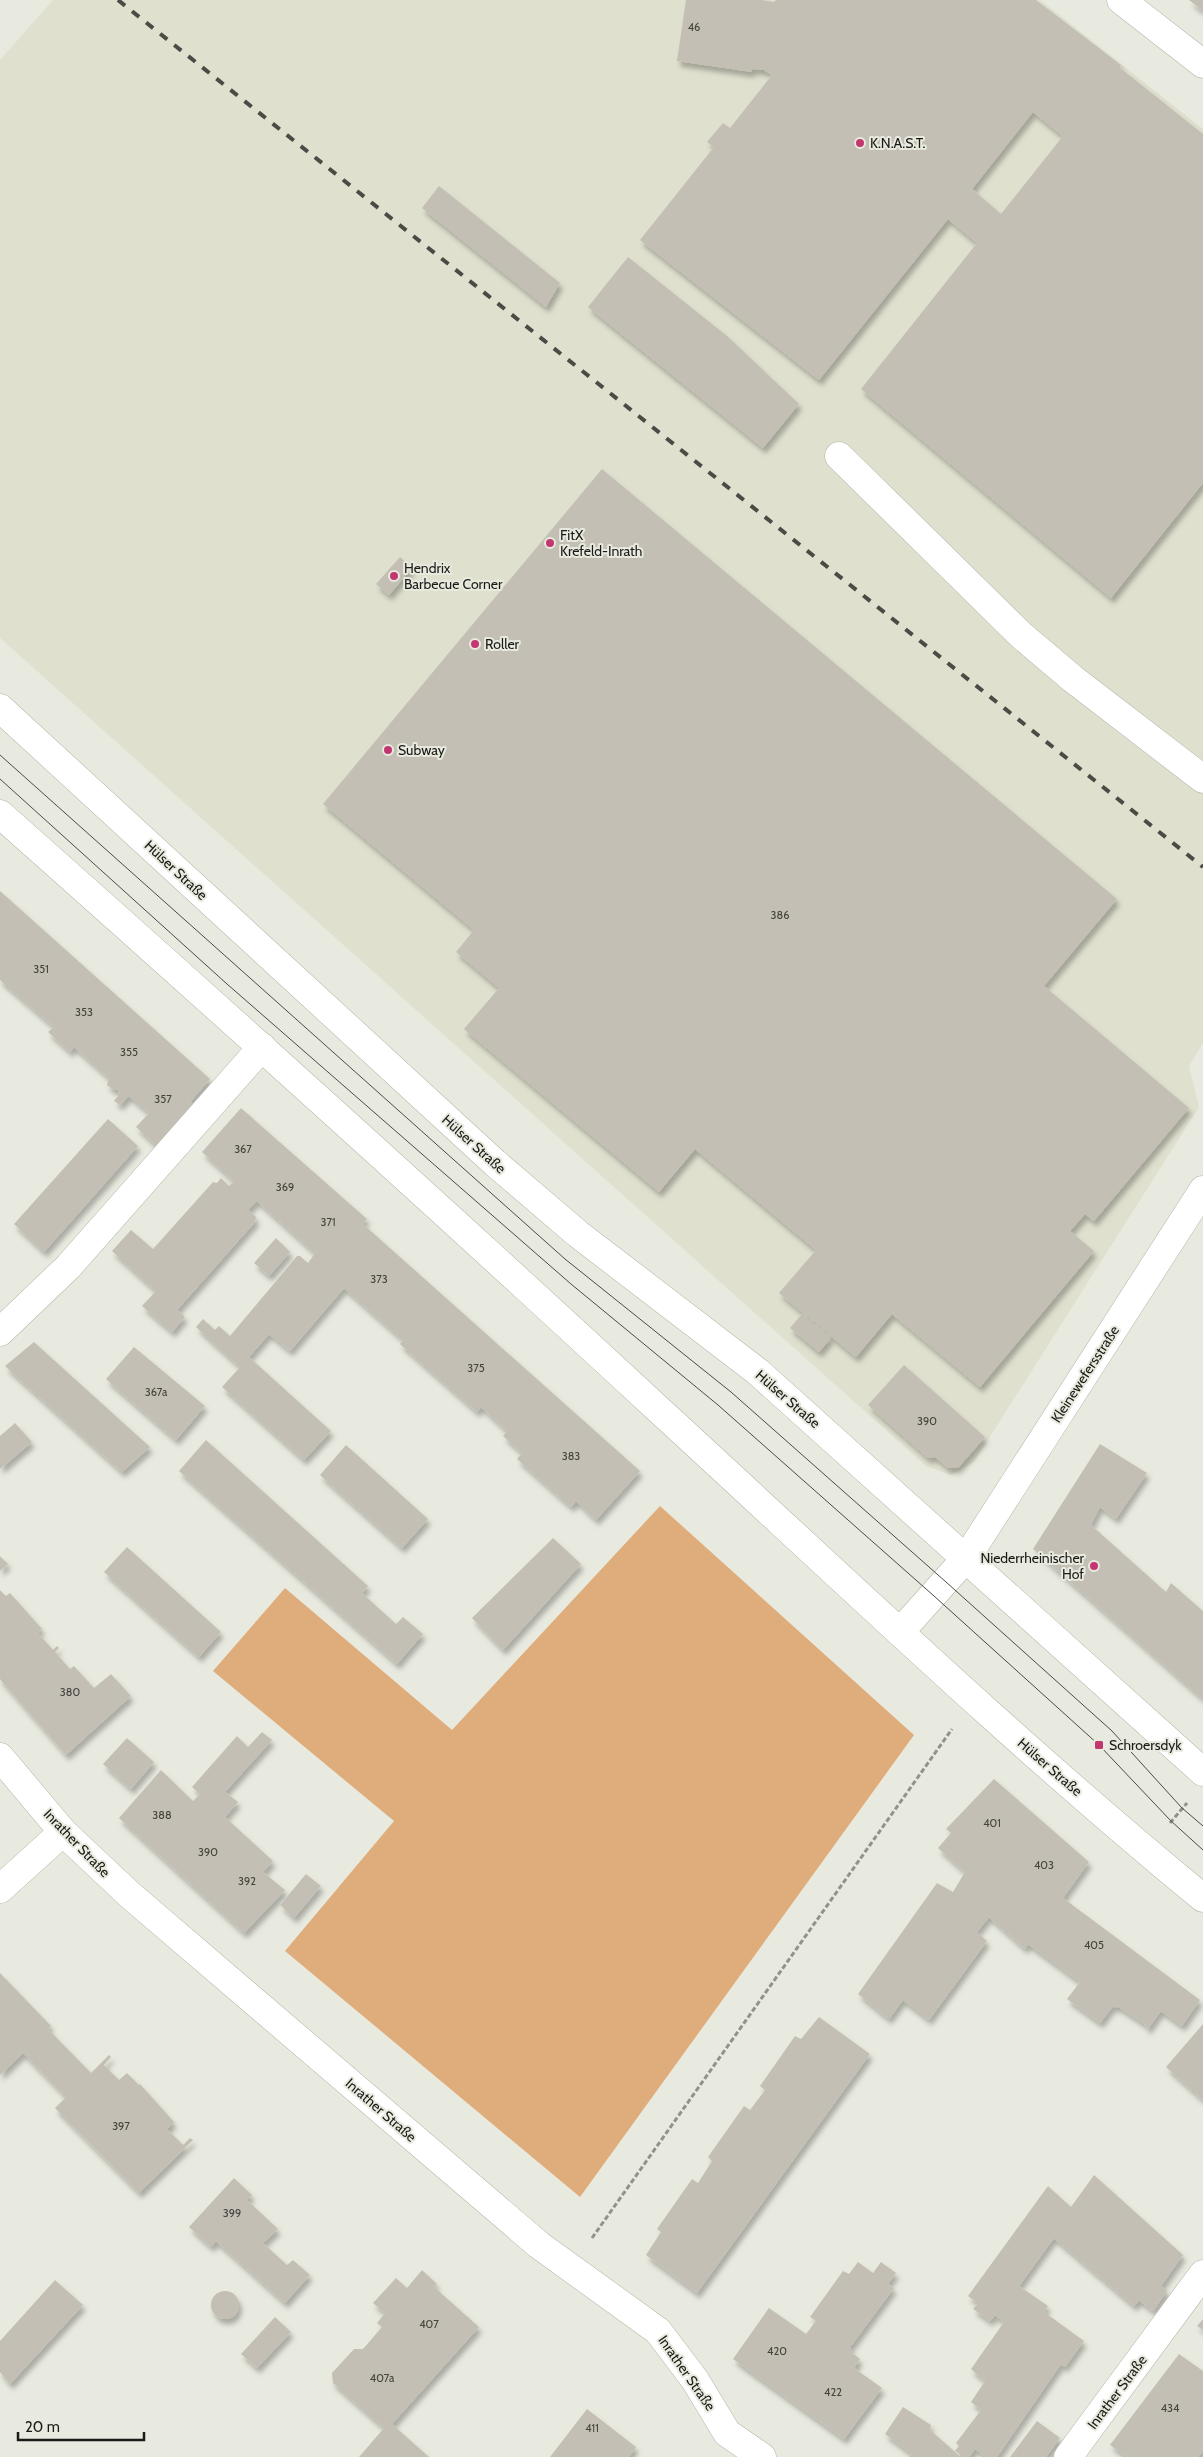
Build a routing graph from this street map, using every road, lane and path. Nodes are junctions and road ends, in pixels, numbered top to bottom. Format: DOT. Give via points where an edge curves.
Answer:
graph roads {
  1 [pos="1122,0"];
  2 [pos="1203,64"];
  3 [pos="839,456"];
  4 [pos="0,708"];
  5 [pos="1203,779"];
  6 [pos="0,814"];
  7 [pos="262,1047"];
  8 [pos="1203,1190"];
  9 [pos="0,1332"];
  10 [pos="967,1557"];
  11 [pos="900,1632"];
  12 [pos="973,1700"];
  13 [pos="0,1757"];
  14 [pos="1203,1772"];
  15 [pos="1191,1799"];
  16 [pos="63,1832"];
  17 [pos="1146,1850"];
  18 [pos="0,1889"];
  19 [pos="1203,1898"];
  20 [pos="570,2268"];
  21 [pos="1203,2274"];
  22 [pos="762,2457"];
  23 [pos="1068,2457"];
  1 -- 2 [label="street"];
  3 -- 5 [label="street" via="1022,636 1073,680"];
  4 -- 10 [label="street, Hülser Straße" via="494,1163 578,1234 758,1372"];
  6 -- 7 [label="street, Hülser Straße"];
  7 -- 9 [label="street" via="68,1266"];
  7 -- 11 [label="street, Hülser Straße"];
  8 -- 10 [label="street, Kleinewefersstraße"];
  10 -- 11 [label="street"];
  10 -- 14 [label="street, Hülser Straße"];
  11 -- 12 [label="street, Hülser Straße"];
  12 -- 17 [label="street, Hülser Straße"];
  12 -- 20 [label="path"];
  13 -- 16 [label="street, Inrather Straße"];
  15 -- 17 [label="path"];
  16 -- 18 [label="street"];
  16 -- 20 [label="street, Inrather Straße" via="130,1895 539,2245"];
  17 -- 19 [label="street, Hülser Straße"];
  20 -- 22 [label="street, Inrather Straße" via="658,2331 696,2380 728,2433"];
  21 -- 23 [label="street, Inrather Straße"];
}
